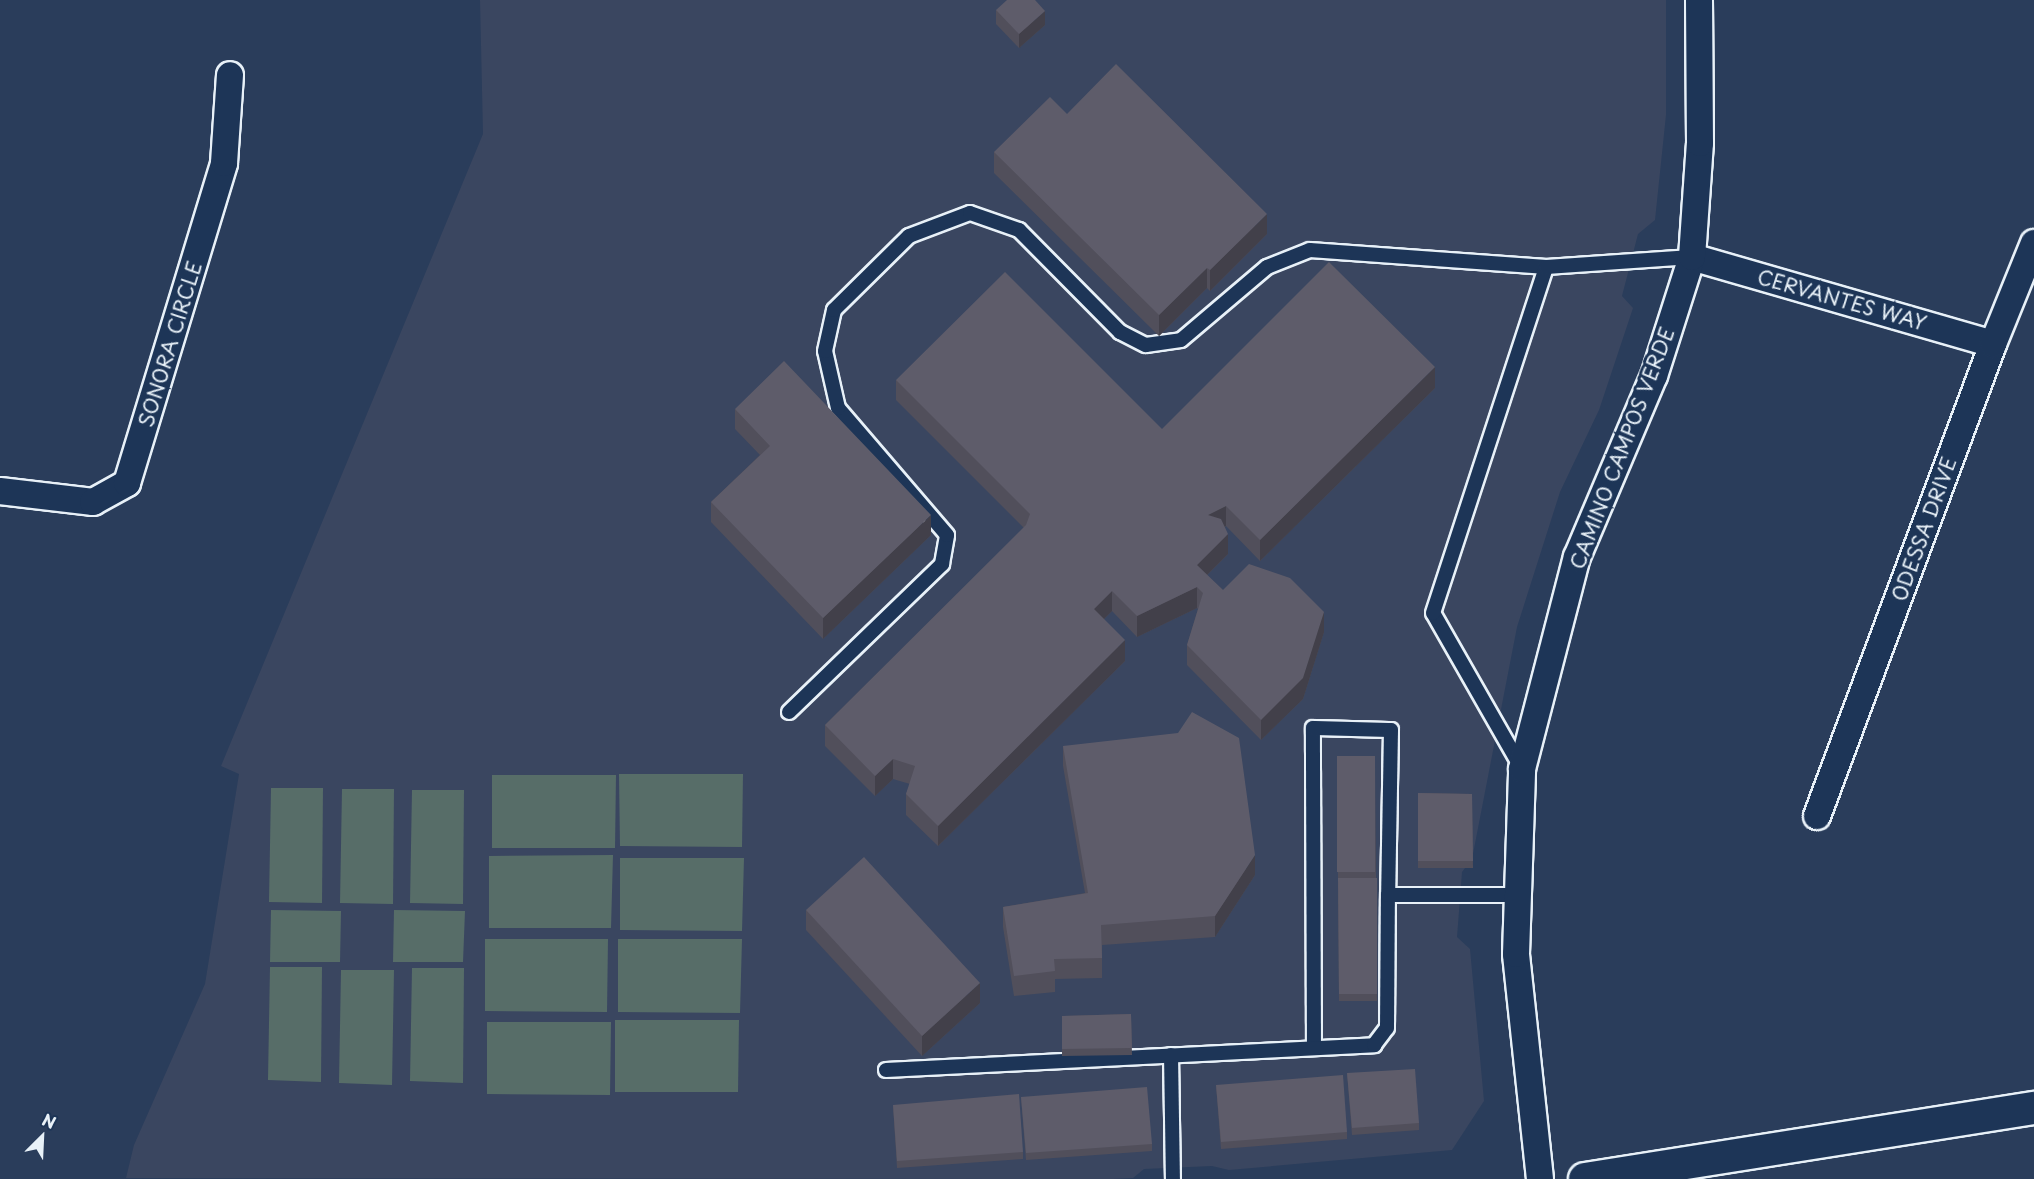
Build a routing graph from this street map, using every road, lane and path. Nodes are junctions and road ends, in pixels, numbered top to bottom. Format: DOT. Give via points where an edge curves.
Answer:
graph roads {
  1 [pos="1699,0"];
  2 [pos="230,75"];
  3 [pos="2034,243"];
  4 [pos="1692,257"];
  5 [pos="1546,267"];
  6 [pos="1993,344"];
  7 [pos="0,491"];
  8 [pos="789,712"];
  9 [pos="1522,769"];
  10 [pos="1817,816"];
  11 [pos="1388,895"];
  12 [pos="1518,895"];
  13 [pos="1314,1047"];
  14 [pos="1171,1055"];
  15 [pos="886,1070"];
  16 [pos="2034,1108"];
  17 [pos="1173,1179"];
  18 [pos="1540,1179"];
  19 [pos="1585,1179"];
  1 -- 4 [label="street, CAMINO CAMPOS VERDE" via="1700,143"];
  2 -- 7 [label="street, SONORA CIRCLE" via="224,163 127,483 93,502"];
  3 -- 6 [label="street, ODESSA DRIVE"];
  4 -- 5 [label="lane"];
  4 -- 6 [label="street, CERVANTES WAY"];
  4 -- 9 [label="street, CAMINO CAMPOS VERDE" via="1654,376 1577,557"];
  5 -- 8 [label="lane" via="1310,250 1267,267 1181,340 1146,345 1120,332 1019,230 970,213 909,236 834,310 825,351 838,408 947,535 942,564"];
  5 -- 9 [label="lane" via="1433,613"];
  6 -- 10 [label="street, ODESSA DRIVE"];
  9 -- 12 [label="street, CAMINO CAMPOS VERDE"];
  11 -- 12 [label="lane"];
  11 -- 13 [label="lane" via="1388,1028 1374,1045"];
  11 -- 13 [label="lane" via="1390,730 1313,728"];
  12 -- 18 [label="street, CAMINO CAMPOS VERDE" via="1516,954"];
  13 -- 14 [label="lane"];
  14 -- 15 [label="lane"];
  14 -- 17 [label="lane"];
  16 -- 19 [label="street"];
}
